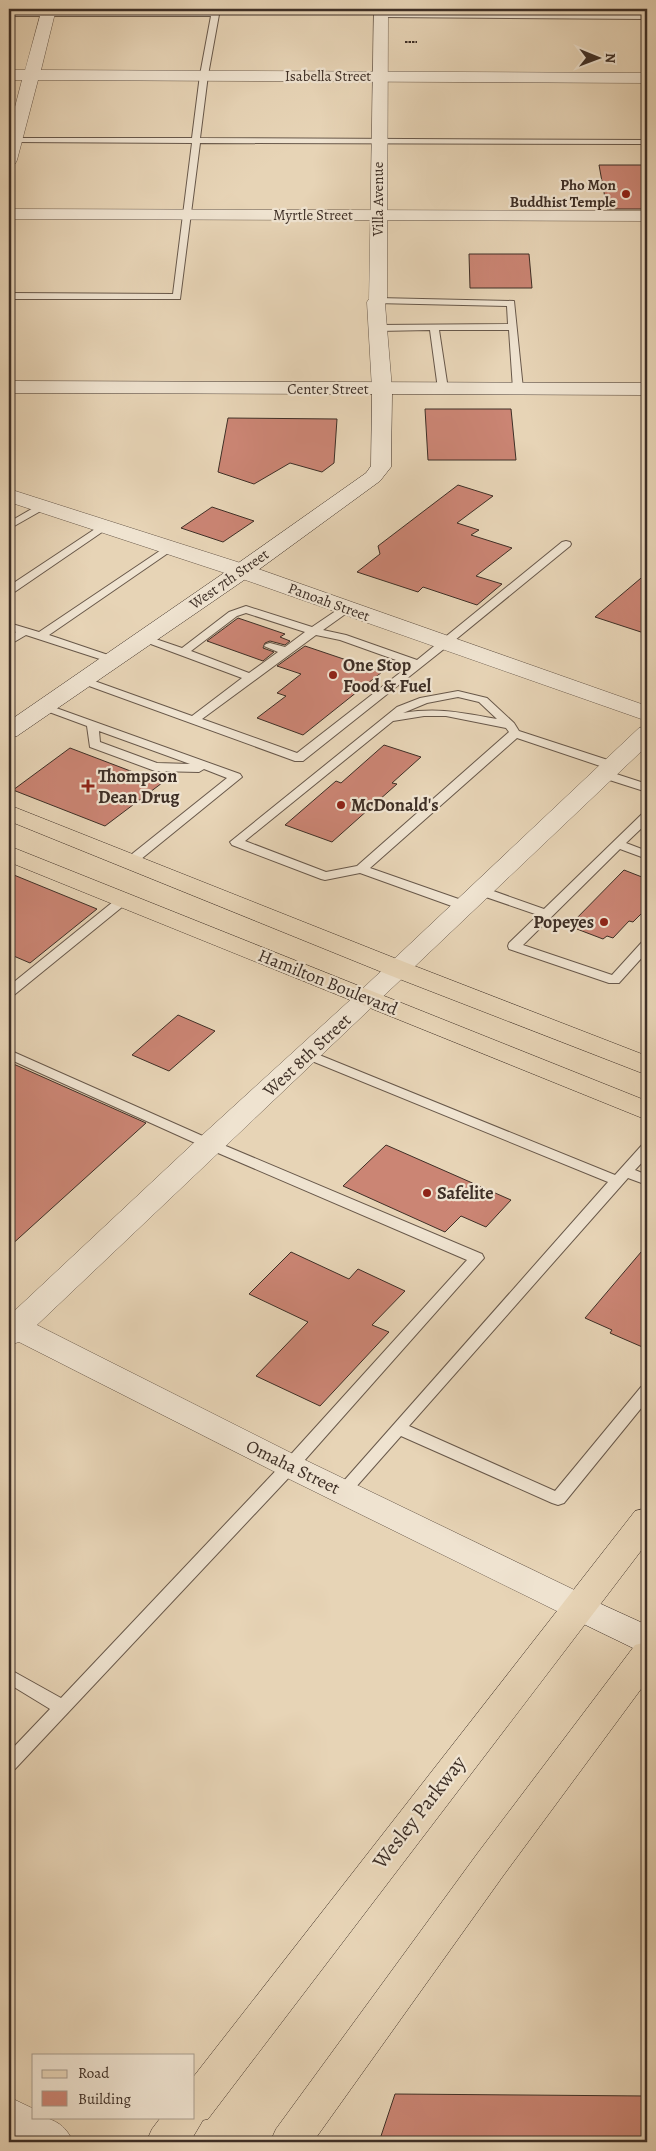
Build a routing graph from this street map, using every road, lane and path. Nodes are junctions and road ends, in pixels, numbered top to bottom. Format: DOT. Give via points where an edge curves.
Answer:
graph roads {
  1 [pos="48,11"];
  2 [pos="215,12"];
  3 [pos="381,12"];
  4 [pos="9,14"];
  5 [pos="647,16"];
  6 [pos="9,75"];
  7 [pos="32,75"];
  8 [pos="204,76"];
  9 [pos="379,76"];
  10 [pos="647,78"];
  11 [pos="14,140"];
  12 [pos="198,141"];
  13 [pos="378,141"];
  14 [pos="647,142"];
  15 [pos="9,160"];
  16 [pos="9,214"];
  17 [pos="188,214"];
  18 [pos="379,215"];
  19 [pos="647,216"];
  20 [pos="9,296"];
  21 [pos="378,301"];
  22 [pos="434,327"];
  23 [pos="513,327"];
  24 [pos="378,328"];
  25 [pos="9,387"];
  26 [pos="443,388"];
  27 [pos="382,389"];
  28 [pos="518,389"];
  29 [pos="647,389"];
  30 [pos="9,495"];
  31 [pos="42,506"];
  32 [pos="9,526"];
  33 [pos="104,526"];
  34 [pos="566,544"];
  35 [pos="170,547"];
  36 [pos="242,570"];
  37 [pos="9,591"];
  38 [pos="347,608"];
  39 [pos="9,626"];
  40 [pos="24,631"];
  41 [pos="315,632"];
  42 [pos="40,636"];
  43 [pos="144,638"];
  44 [pos="9,642"];
  45 [pos="445,643"];
  46 [pos="270,646"];
  47 [pos="285,651"];
  48 [pos="182,653"];
  49 [pos="113,660"];
  50 [pos="418,664"];
  51 [pos="250,678"];
  52 [pos="82,680"];
  53 [pos="45,707"];
  54 [pos="647,714"];
  55 [pos="194,720"];
  56 [pos="385,720"];
  57 [pos="93,725"];
  58 [pos="513,729"];
  59 [pos="9,731"];
  60 [pos="647,733"];
  61 [pos="212,769"];
  62 [pos="608,769"];
  63 [pos="647,788"];
  64 [pos="9,812"];
  65 [pos="647,816"];
  66 [pos="618,844"];
  67 [pos="9,853"];
  68 [pos="647,855"];
  69 [pos="131,860"];
  70 [pos="361,869"];
  71 [pos="473,898"];
  72 [pos="123,900"];
  73 [pos="546,914"];
  74 [pos="647,945"];
  75 [pos="398,970"];
  76 [pos="9,992"];
  77 [pos="368,998"];
  78 [pos="9,1054"];
  79 [pos="307,1054"];
  80 [pos="647,1066"];
  81 [pos="647,1111"];
  82 [pos="209,1144"];
  83 [pos="647,1148"];
  84 [pos="622,1176"];
  85 [pos="647,1180"];
  86 [pos="11,1328"];
  87 [pos="647,1391"];
  88 [pos="398,1428"];
  89 [pos="290,1466"];
  90 [pos="342,1492"];
  91 [pos="647,1520"];
  92 [pos="579,1607"];
  93 [pos="647,1640"];
  94 [pos="647,1655"];
  95 [pos="9,1676"];
  96 [pos="62,1706"];
  97 [pos="9,1764"];
  98 [pos="195,2105"];
  99 [pos="9,2115"];
  100 [pos="184,2118"];
  101 [pos="53,2142"];
  102 [pos="166,2142"];
  103 [pos="290,2142"];
  1 -- 2 [label="lane"];
  1 -- 4 [label="lane"];
  1 -- 7 [label="street"];
  2 -- 8 [label="lane"];
  3 -- 5 [label="lane"];
  3 -- 9 [label="street, Villa Avenue"];
  6 -- 7 [label="street, Isabella Street"];
  7 -- 8 [label="street, Isabella Street"];
  7 -- 11 [label="street"];
  8 -- 9 [label="street, Isabella Street"];
  8 -- 12 [label="lane"];
  9 -- 10 [label="street, Isabella Street"];
  9 -- 13 [label="street, Villa Avenue"];
  11 -- 12 [label="lane"];
  11 -- 15 [label="street"];
  12 -- 13 [label="lane"];
  12 -- 17 [label="lane"];
  13 -- 14 [label="lane"];
  13 -- 18 [label="street, Villa Avenue"];
  16 -- 17 [label="street, Myrtle Street"];
  17 -- 18 [label="street, Myrtle Street"];
  17 -- 20 [label="lane" via="177,297"];
  18 -- 19 [label="street, Myrtle Street"];
  18 -- 21 [label="street, Villa Avenue"];
  21 -- 23 [label="lane" via="511,303"];
  21 -- 24 [label="street, Villa Avenue"];
  22 -- 23 [label="lane"];
  22 -- 24 [label="lane"];
  22 -- 26 [label="lane"];
  23 -- 28 [label="lane"];
  24 -- 27 [label="street, Villa Avenue"];
  25 -- 27 [label="street, Center Street"];
  26 -- 27 [label="street, Center Street"];
  26 -- 28 [label="street, Center Street"];
  27 -- 36 [label="street, West 7th Street" via="381,467"];
  28 -- 29 [label="street, Center Street"];
  30 -- 31 [label="street, Panoah Street"];
  31 -- 32 [label="lane"];
  31 -- 33 [label="street, Panoah Street"];
  33 -- 35 [label="street, Panoah Street"];
  33 -- 37 [label="lane"];
  34 -- 45 [label="lane"];
  35 -- 36 [label="street, Panoah Street"];
  35 -- 42 [label="lane"];
  36 -- 38 [label="street, Panoah Street"];
  36 -- 43 [label="street, West 7th Street"];
  38 -- 41 [label="lane"];
  38 -- 45 [label="street, Panoah Street"];
  39 -- 40 [label="lane"];
  40 -- 42 [label="lane"];
  40 -- 44 [label="lane"];
  41 -- 47 [label="lane"];
  41 -- 48 [label="lane" via="246,609 233,614"];
  41 -- 50 [label="lane" via="342,637"];
  42 -- 49 [label="lane"];
  43 -- 48 [label="lane"];
  43 -- 49 [label="street, West 7th Street"];
  45 -- 50 [label="lane"];
  45 -- 54 [label="street, Panoah Street"];
  46 -- 47 [label="lane"];
  47 -- 51 [label="lane"];
  48 -- 51 [label="lane"];
  49 -- 52 [label="street, West 7th Street"];
  50 -- 55 [label="lane" via="299,758"];
  51 -- 55 [label="lane"];
  52 -- 53 [label="street, West 7th Street"];
  52 -- 55 [label="lane"];
  53 -- 57 [label="lane"];
  53 -- 59 [label="street, West 7th Street"];
  56 -- 58 [label="lane" via="424,713 446,713"];
  56 -- 58 [label="lane" via="400,709 424,700 458,694 483,700"];
  56 -- 70 [label="lane" via="236,842 325,876"];
  57 -- 61 [label="lane"];
  57 -- 61 [label="lane" via="94,744 155,767"];
  58 -- 62 [label="lane"];
  58 -- 70 [label="lane"];
  60 -- 62 [label="street, West 8th Street"];
  61 -- 69 [label="lane" via="236,777"];
  62 -- 63 [label="lane"];
  62 -- 71 [label="street, West 8th Street"];
  64 -- 69 [label="main road"];
  65 -- 66 [label="lane"];
  66 -- 68 [label="lane"];
  66 -- 73 [label="lane"];
  67 -- 72 [label="main road, Hamilton Boulevard"];
  69 -- 75 [label="main road"];
  70 -- 71 [label="lane"];
  71 -- 73 [label="lane"];
  71 -- 75 [label="street, West 8th Street"];
  72 -- 76 [label="lane"];
  72 -- 77 [label="main road, Hamilton Boulevard"];
  73 -- 74 [label="lane" via="514,946 614,980"];
  75 -- 77 [label="street, West 8th Street"];
  75 -- 80 [label="main road"];
  77 -- 79 [label="street, West 8th Street"];
  77 -- 81 [label="main road, Hamilton Boulevard"];
  78 -- 82 [label="lane"];
  79 -- 82 [label="street, West 8th Street"];
  79 -- 84 [label="lane"];
  82 -- 86 [label="street, West 8th Street"];
  82 -- 89 [label="lane" via="477,1258"];
  83 -- 84 [label="lane"];
  84 -- 85 [label="lane"];
  84 -- 88 [label="lane"];
  86 -- 89 [label="street, Omaha Street"];
  87 -- 88 [label="lane" via="558,1499"];
  88 -- 90 [label="lane"];
  89 -- 90 [label="street, Omaha Street"];
  89 -- 96 [label="lane"];
  90 -- 92 [label="street, Omaha Street"];
  91 -- 92 [label="main road, Wesley Parkway"];
  92 -- 93 [label="street, Omaha Street"];
  92 -- 98 [label="main road, Wesley Parkway"];
  94 -- 103 [label="main road"];
  95 -- 96 [label="lane"];
  96 -- 97 [label="lane"];
  99 -- 101 [label="street"];
  100 -- 102 [label="main road"];
}
